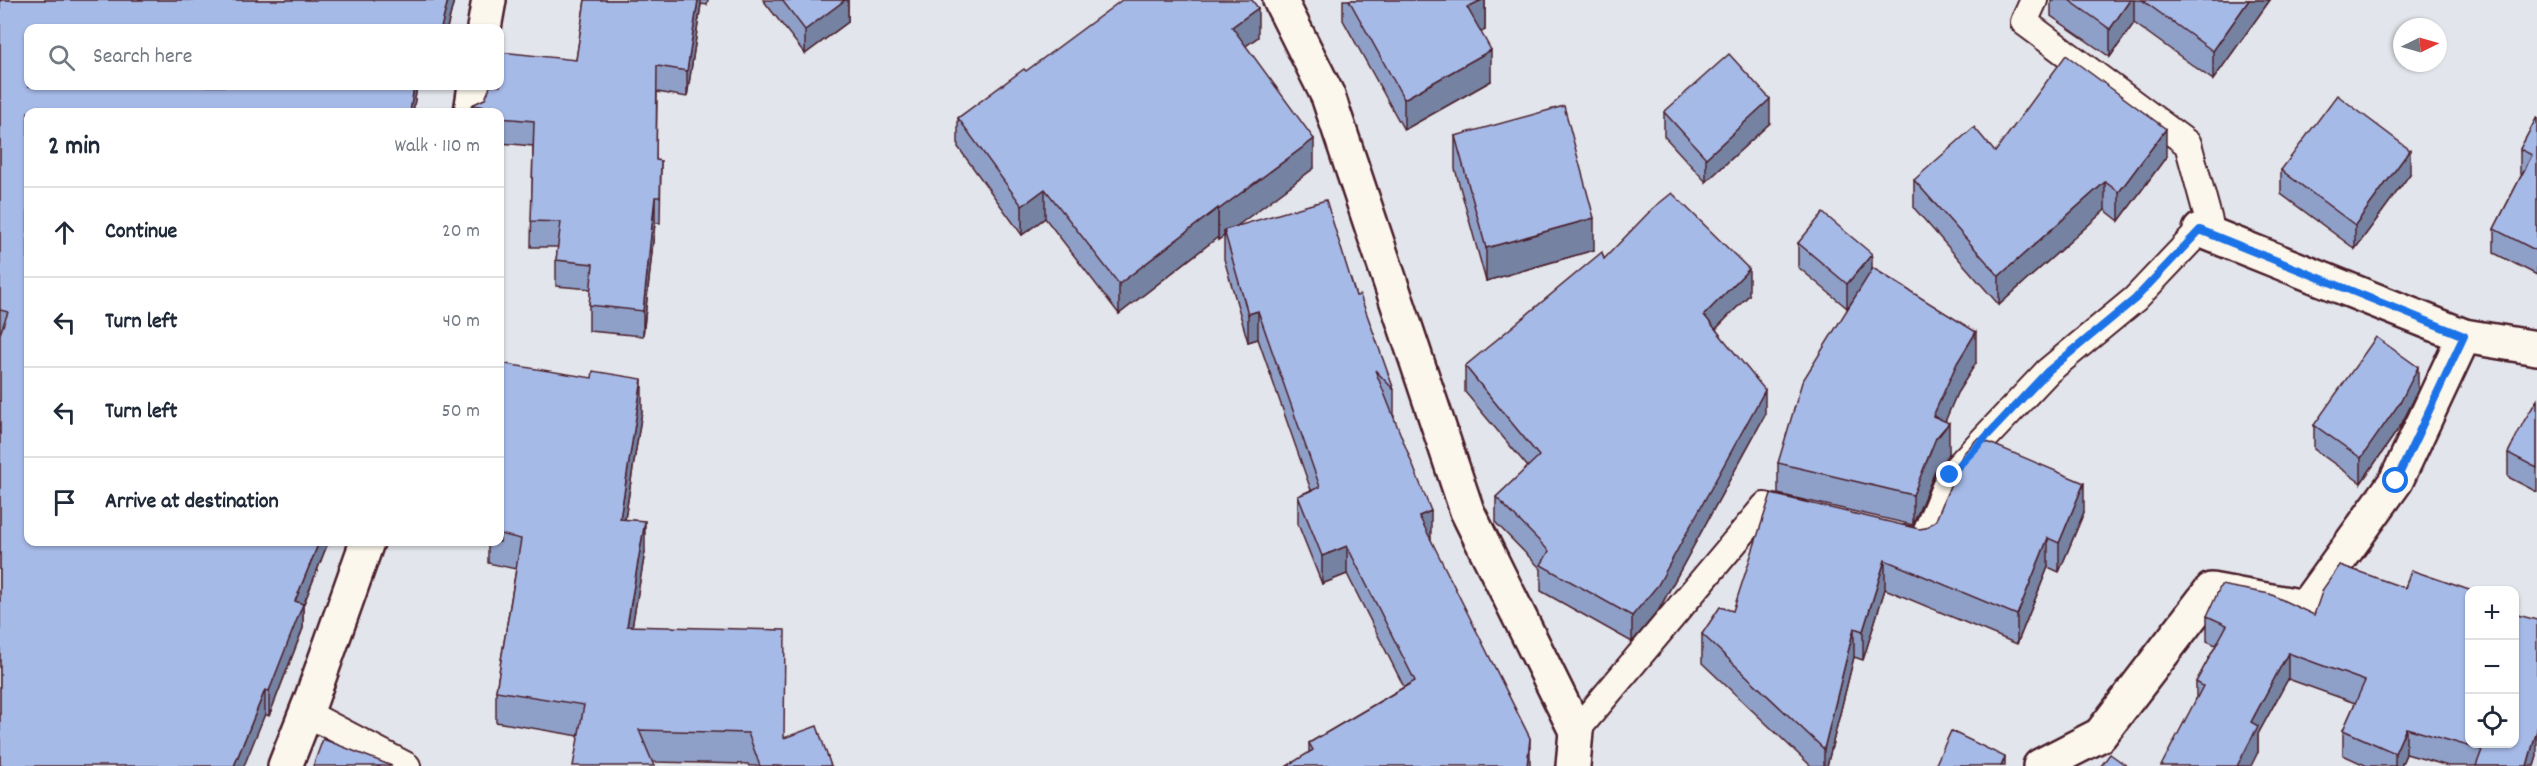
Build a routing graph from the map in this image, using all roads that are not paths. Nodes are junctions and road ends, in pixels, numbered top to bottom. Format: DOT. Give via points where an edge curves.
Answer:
graph roads {
  1 [pos="489,0"];
  2 [pos="1280,0"];
  3 [pos="2034,0"];
  4 [pos="485,24"];
  5 [pos="474,90"];
  6 [pos="472,108"];
  7 [pos="2200,230"];
  8 [pos="2464,336"];
  9 [pos="2537,348"];
  10 [pos="1821,519"];
  11 [pos="1877,532"];
  12 [pos="366,546"];
  13 [pos="306,712"];
  14 [pos="1576,731"];
  15 [pos="285,766"];
  16 [pos="407,766"];
  17 [pos="1573,766"];
  18 [pos="2040,766"];
  1 -- 4 [label="street"];
  2 -- 14 [label="street" via="1328,96 1467,510"];
  3 -- 7 [label="lane" via="2024,22 2188,144 2210,221"];
  5 -- 6 [label="street"];
  7 -- 8 [label="street"];
  7 -- 11 [label="lane" via="2135,299 2048,371 1950,475 1922,543"];
  8 -- 9 [label="street"];
  8 -- 18 [label="street" via="2396,481 2305,607 2211,590 2100,735"];
  10 -- 14 [label="lane" via="1765,506"];
  12 -- 13 [label="street"];
  13 -- 15 [label="street"];
  13 -- 16 [label="lane"];
  14 -- 17 [label="street"];
}
